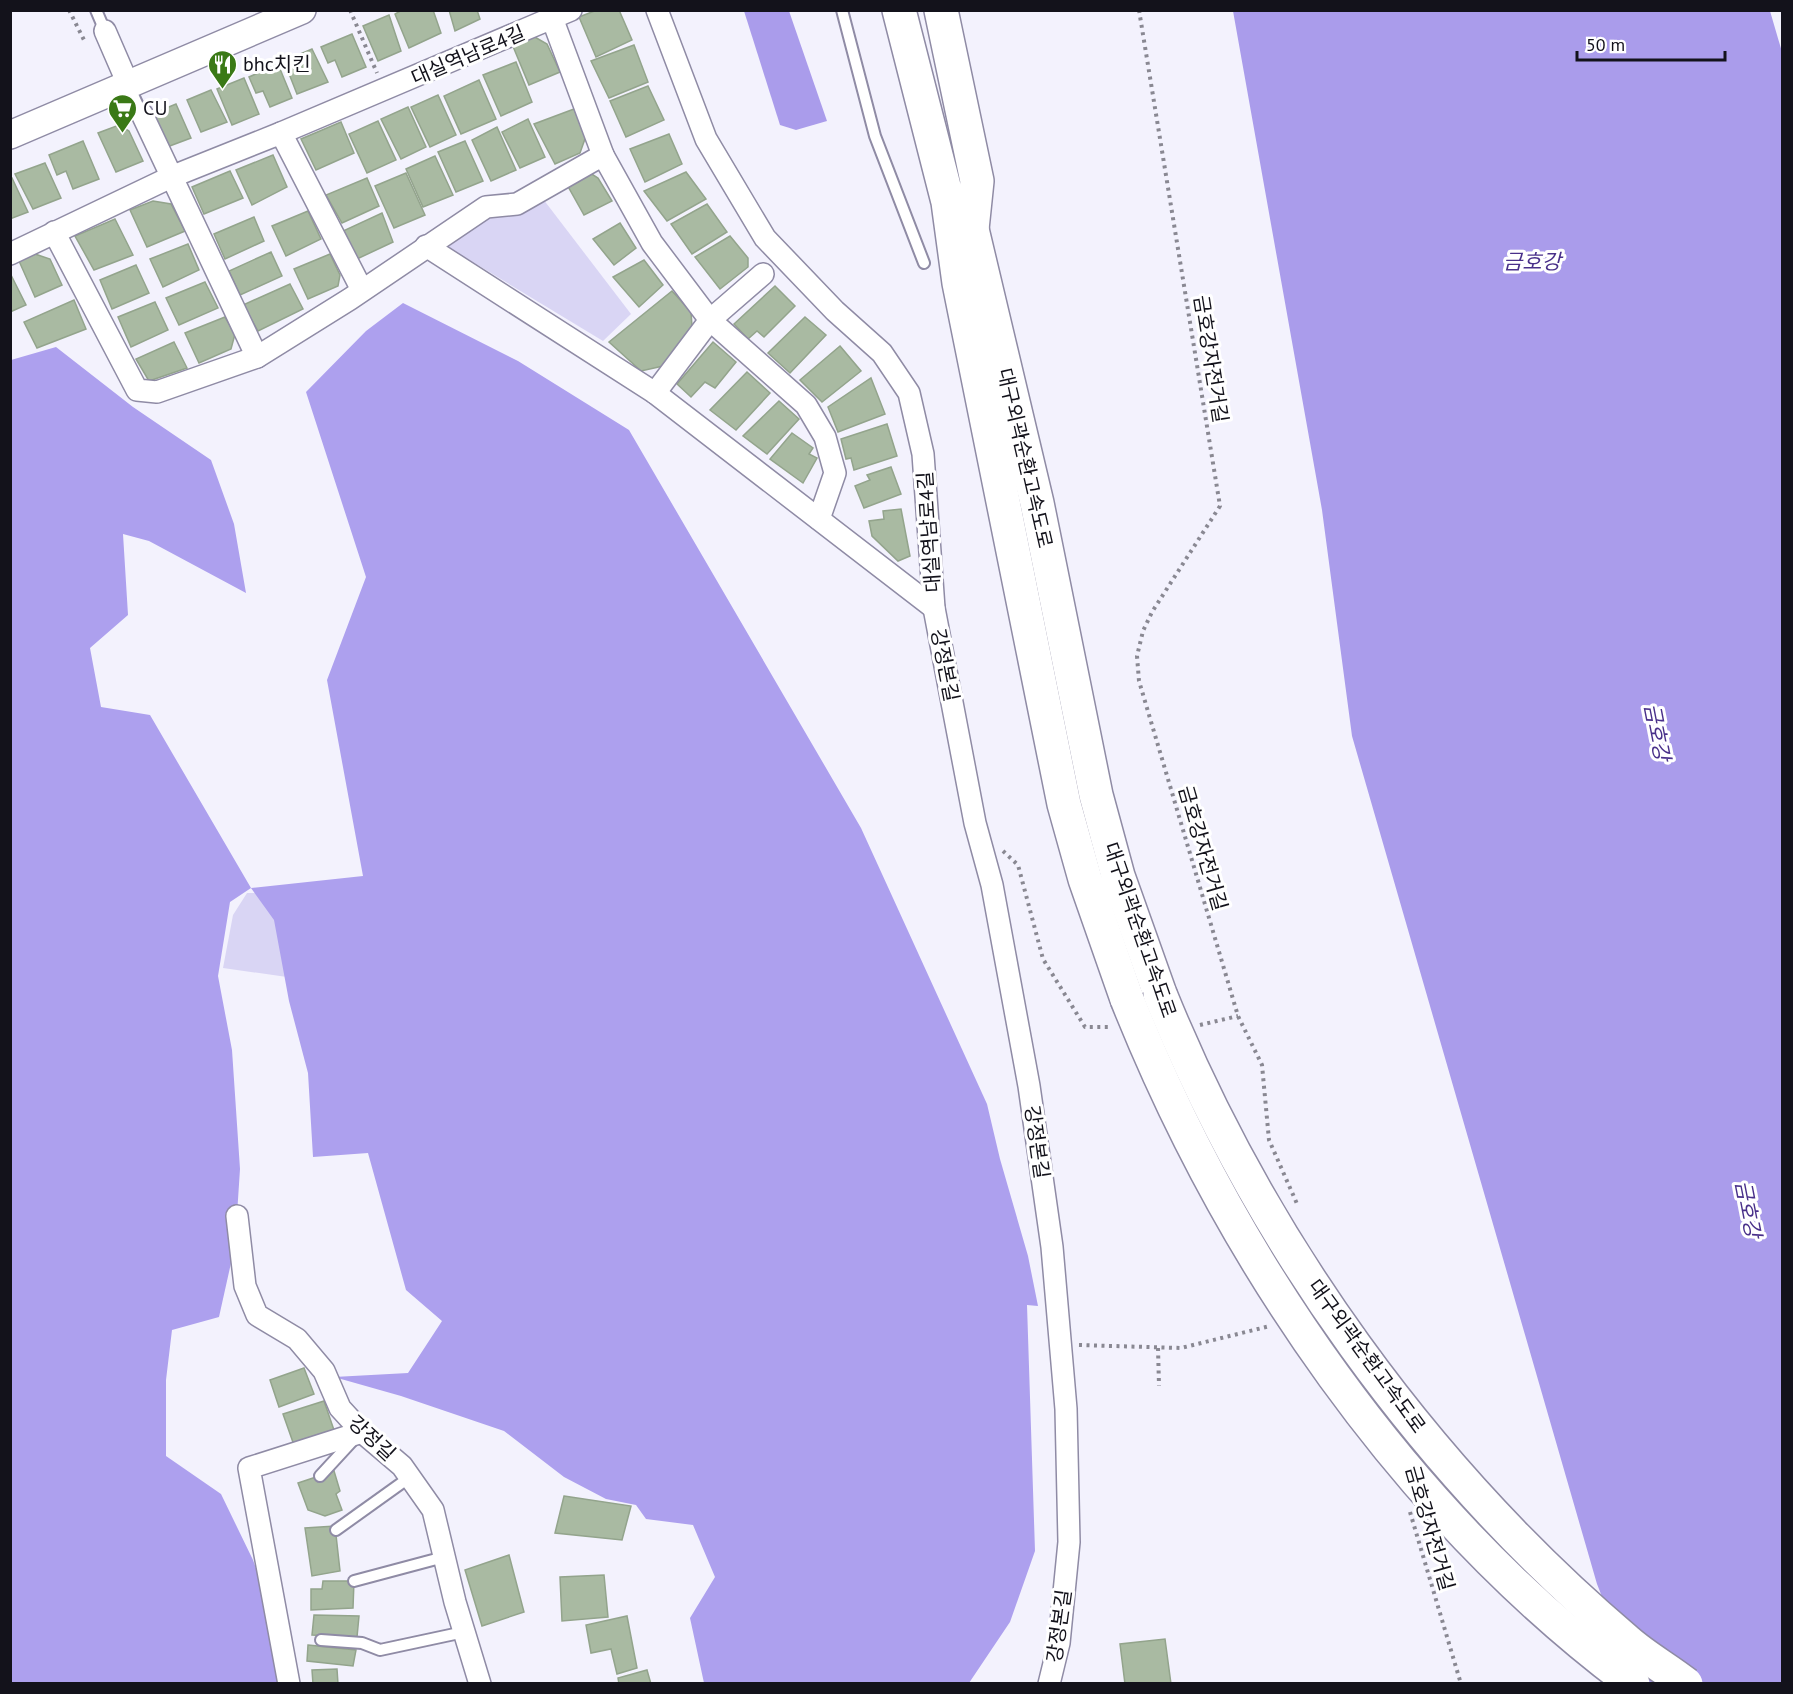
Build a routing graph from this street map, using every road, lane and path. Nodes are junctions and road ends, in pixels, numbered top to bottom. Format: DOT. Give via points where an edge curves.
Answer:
graph roads {
  1 [pos="69,10"];
  2 [pos="96,10"];
  3 [pos="302,10"];
  4 [pos="350,10"];
  5 [pos="657,10"];
  6 [pos="842,10"];
  7 [pos="882,10"];
  8 [pos="899,10"];
  9 [pos="918,10"];
  10 [pos="941,10"];
  11 [pos="1139,10"];
  12 [pos="562,14"];
  13 [pos="105,31"];
  14 [pos="84,40"];
  15 [pos="128,84"];
  16 [pos="384,91"];
  17 [pos="142,114"];
  18 [pos="281,133"];
  19 [pos="10,135"];
  20 [pos="603,155"];
  21 [pos="171,177"];
  22 [pos="948,202"];
  23 [pos="972,229"];
  24 [pos="54,232"];
  25 [pos="426,246"];
  26 [pos="10,254"];
  27 [pos="924,263"];
  28 [pos="773,265"];
  29 [pos="971,283"];
  30 [pos="362,290"];
  31 [pos="710,320"];
  32 [pos="257,357"];
  33 [pos="655,393"];
  34 [pos="819,519"];
  35 [pos="934,608"];
  36 [pos="975,823"];
  37 [pos="1123,1013"];
  38 [pos="1238,1016"];
  39 [pos="1198,1025"];
  40 [pos="1300,1213"];
  41 [pos="237,1216"];
  42 [pos="1280,1324"];
  43 [pos="1060,1345"];
  44 [pos="1158,1347"];
  45 [pos="1159,1386"];
  46 [pos="362,1432"];
  47 [pos="320,1476"];
  48 [pos="410,1477"];
  49 [pos="1409,1509"];
  50 [pos="336,1530"];
  51 [pos="444,1557"];
  52 [pos="354,1581"];
  53 [pos="464,1632"];
  54 [pos="321,1640"];
  55 [pos="289,1683"];
  56 [pos="480,1683"];
  57 [pos="1049,1683"];
  58 [pos="1461,1683"];
  59 [pos="1633,1683"];
  60 [pos="1686,1683"];
  1 -- 14 [label="path"];
  2 -- 13 [label="lane"];
  3 -- 15 [label="street"];
  4 -- 16 [label="path"];
  5 -- 28 [label="street, 대실역남로4길" via="706,139 765,238"];
  6 -- 27 [label="lane" via="875,136"];
  7 -- 22 [label="highway" via="917,141"];
  8 -- 22 [label="highway, 대구외곽순환고속도로"];
  9 -- 23 [label="highway, 대구외곽순환고속도로"];
  10 -- 23 [label="highway" via="977,181"];
  11 -- 38 [label="path, 금호강자전거길" via="1220,506 1143,631 1137,656 1139,681"];
  12 -- 16 [label="street, 대실역남로4길"];
  12 -- 20 [label="street, 대실역남로4길"];
  13 -- 15 [label="street"];
  15 -- 17 [label="lane"];
  15 -- 19 [label="street"];
  16 -- 18 [label="street, 대실역남로4길"];
  17 -- 21 [label="street"];
  18 -- 21 [label="street, 대실역남로4길"];
  18 -- 30 [label="street"];
  20 -- 25 [label="street" via="517,204 486,207"];
  20 -- 31 [label="street, 대실역남로4길" via="652,243"];
  21 -- 24 [label="street, 대실역남로4길"];
  21 -- 32 [label="street"];
  22 -- 29 [label="highway, 대구외곽순환고속도로"];
  23 -- 29 [label="highway, 대구외곽순환고속도로"];
  24 -- 26 [label="street, 대실역남로4길"];
  24 -- 32 [label="street" via="138,390 157,392"];
  25 -- 30 [label="street"];
  25 -- 33 [label="street"];
  28 -- 31 [label="street"];
  28 -- 35 [label="street, 대실역남로4길" via="835,311 882,353 909,393 923,454"];
  29 -- 37 [label="highway, 대구외곽순환고속도로" via="1003,504 1064,804"];
  29 -- 60 [label="highway, 대구외곽순환고속도로, bridge" via="1037,502 1096,795 1118,876 1190,1069 1275,1224 1380,1377 1475,1497 1544,1568 1629,1643"];
  30 -- 32 [label="street"];
  31 -- 33 [label="street"];
  31 -- 34 [label="street, 대실역남로4길" via="806,405 825,438 835,473"];
  33 -- 34 [label="street"];
  34 -- 35 [label="street, 대실역남로4길"];
  35 -- 36 [label="street, 강정본길"];
  36 -- 37 [label="path" via="1018,865 1043,959 1085,1027"];
  36 -- 43 [label="street, 강정본길" via="992,885 1029,1086 1052,1247"];
  37 -- 59 [label="highway, 대구외곽순환고속도로, bridge" via="1244,1240 1328,1365 1400,1460 1480,1549 1578,1643"];
  38 -- 39 [label="path"];
  38 -- 40 [label="path, 금호강자전거길" via="1262,1065 1269,1140"];
  41 -- 46 [label="street, 강정길" via="245,1286 257,1315 297,1339 324,1371 340,1408"];
  42 -- 44 [label="path" via="1181,1348"];
  43 -- 44 [label="path"];
  43 -- 57 [label="street, 강정본길" via="1066,1409 1069,1542 1059,1643"];
  44 -- 45 [label="path"];
  46 -- 47 [label="lane"];
  46 -- 48 [label="street, 강정길"];
  46 -- 55 [label="street" via="249,1468"];
  48 -- 50 [label="lane"];
  48 -- 51 [label="street, 강정길" via="433,1510"];
  49 -- 58 [label="path, 금호강자전거길"];
  51 -- 52 [label="lane"];
  51 -- 53 [label="street, 강정길"];
  53 -- 54 [label="lane" via="380,1650 362,1643"];
  53 -- 56 [label="street, 강정길"];
}
